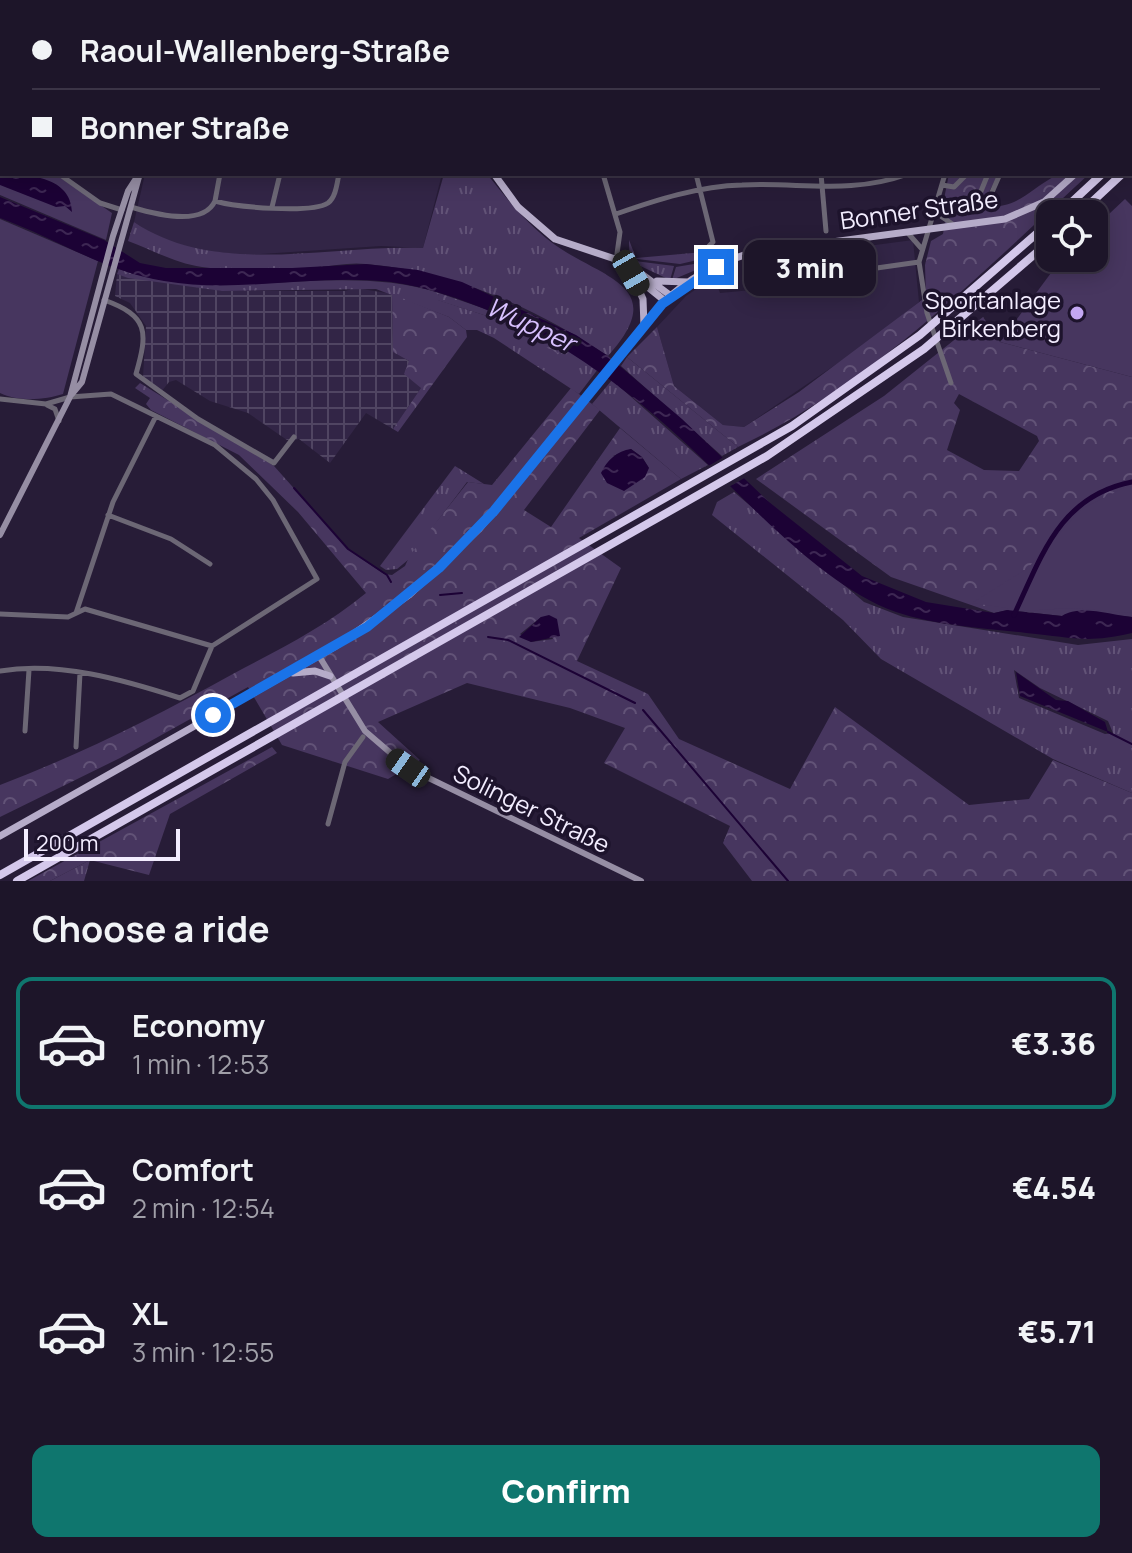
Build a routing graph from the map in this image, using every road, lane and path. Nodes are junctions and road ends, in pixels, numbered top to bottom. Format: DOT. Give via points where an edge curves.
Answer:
graph roads {
  1 [pos="62,176"];
  2 [pos="138,176"];
  3 [pos="139,176"];
  4 [pos="220,176"];
  5 [pos="280,176"];
  6 [pos="339,176"];
  7 [pos="495,176"];
  8 [pos="604,176"];
  9 [pos="696,176"];
  10 [pos="821,176"];
  11 [pos="897,176"];
  12 [pos="944,176"];
  13 [pos="965,176"];
  14 [pos="987,176"];
  15 [pos="999,176"];
  16 [pos="1073,176"];
  17 [pos="1100,176"];
  18 [pos="1120,176"];
  19 [pos="942,185"];
  20 [pos="823,189"];
  21 [pos="700,190"];
  22 [pos="1074,200"];
  23 [pos="1094,200"];
  24 [pos="215,201"];
  25 [pos="935,204"];
  26 [pos="131,207"];
  27 [pos="272,207"];
  28 [pos="122,210"];
  29 [pos="616,214"];
  30 [pos="954,225"];
  31 [pos="927,229"];
  32 [pos="826,231"];
  33 [pos="906,232"];
  34 [pos="1036,234"];
  35 [pos="709,246"];
  36 [pos="922,249"];
  37 [pos="1036,253"];
  38 [pos="616,261"];
  39 [pos="919,262"];
  40 [pos="631,273"];
  41 [pos="655,281"];
  42 [pos="690,282"];
  43 [pos="764,284"];
  44 [pos="96,296"];
  45 [pos="668,298"];
  46 [pos="104,300"];
  47 [pos="644,326"];
  48 [pos="951,383"];
  49 [pos="70,397"];
  50 [pos="0,399"];
  51 [pos="46,404"];
  52 [pos="156,416"];
  53 [pos="59,421"];
  54 [pos="294,437"];
  55 [pos="108,515"];
  56 [pos="0,535"];
  57 [pos="210,564"];
  58 [pos="0,614"];
  59 [pos="76,614"];
  60 [pos="212,646"];
  61 [pos="319,656"];
  62 [pos="29,670"];
  63 [pos="0,671"];
  64 [pos="80,673"];
  65 [pos="287,674"];
  66 [pos="330,676"];
  67 [pos="25,731"];
  68 [pos="363,737"];
  69 [pos="76,747"];
  70 [pos="328,824"];
  71 [pos="1,835"];
  72 [pos="0,875"];
  73 [pos="17,881"];
  74 [pos="641,881"];
  1 -- 28 [label="street" via="100,203"];
  2 -- 28 [label="main road"];
  3 -- 26 [label="main road"];
  4 -- 24 [label="street"];
  5 -- 27 [label="street"];
  6 -- 27 [label="street" via="326,203"];
  7 -- 38 [label="main road" via="518,207 555,239"];
  8 -- 29 [label="street"];
  9 -- 21 [label="street"];
  10 -- 20 [label="street"];
  11 -- 20 [label="street"];
  12 -- 19 [label="street"];
  13 -- 19 [label="street" via="954,187"];
  14 -- 15 [label="street" via="979,196 982,202 989,199"];
  16 -- 30 [label="main road, Bonner Straße" via="1032,210"];
  17 -- 22 [label="highway"];
  18 -- 23 [label="highway"];
  19 -- 25 [label="street"];
  20 -- 21 [label="street" via="747,184"];
  20 -- 32 [label="street"];
  21 -- 29 [label="street"];
  21 -- 35 [label="street" via="713,242"];
  24 -- 26 [label="street" via="193,218"];
  24 -- 27 [label="street" via="250,209"];
  25 -- 30 [label="street"];
  25 -- 31 [label="street"];
  26 -- 46 [label="main road"];
  28 -- 44 [label="main road"];
  29 -- 38 [label="street"];
  30 -- 31 [label="main road, Bonner Straße"];
  31 -- 33 [label="main road, Bonner Straße"];
  31 -- 36 [label="street"];
  33 -- 36 [label="street"];
  33 -- 42 [label="main road, Bonner Straße" via="747,254"];
  34 -- 72 [label="highway" via="857,383 760,444"];
  36 -- 39 [label="street"];
  37 -- 73 [label="highway" via="924,349 767,456"];
  38 -- 40 [label="main road"];
  38 -- 41 [label="main road"];
  39 -- 43 [label="street"];
  39 -- 48 [label="street" via="927,313"];
  40 -- 45 [label="main road"];
  40 -- 47 [label="main road" via="643,299"];
  41 -- 42 [label="main road"];
  41 -- 45 [label="main road"];
  42 -- 45 [label="main road, Bonner Straße"];
  44 -- 46 [label="main road"];
  44 -- 49 [label="main road"];
  45 -- 47 [label="main road, Bonner Straße"];
  46 -- 49 [label="main road" via="82,382"];
  46 -- 54 [label="street" via="137,316 144,336 136,374 162,395 274,463"];
  47 -- 61 [label="main road, Bonner Straße" via="462,547 385,614"];
  49 -- 51 [label="street"];
  49 -- 52 [label="street" via="111,394"];
  49 -- 53 [label="main road"];
  50 -- 51 [label="street"];
  51 -- 53 [label="street" via="55,409"];
  52 -- 55 [label="street"];
  52 -- 60 [label="street" via="219,447 256,479 317,579"];
  53 -- 56 [label="main road"];
  55 -- 57 [label="street" via="171,539"];
  55 -- 59 [label="street"];
  58 -- 59 [label="street"];
  59 -- 60 [label="street" via="85,609"];
  60 -- 64 [label="street" via="193,691 180,698"];
  61 -- 65 [label="main road, Bonner Straße"];
  61 -- 66 [label="main road, Solinger Straße"];
  62 -- 63 [label="street"];
  62 -- 64 [label="street"];
  62 -- 67 [label="street"];
  64 -- 69 [label="street"];
  65 -- 66 [label="main road" via="315,671"];
  65 -- 71 [label="main road, Bonner Straße"];
  66 -- 74 [label="main road, Solinger Straße" via="375,741 408,768"];
  68 -- 70 [label="street" via="345,762"];
}
